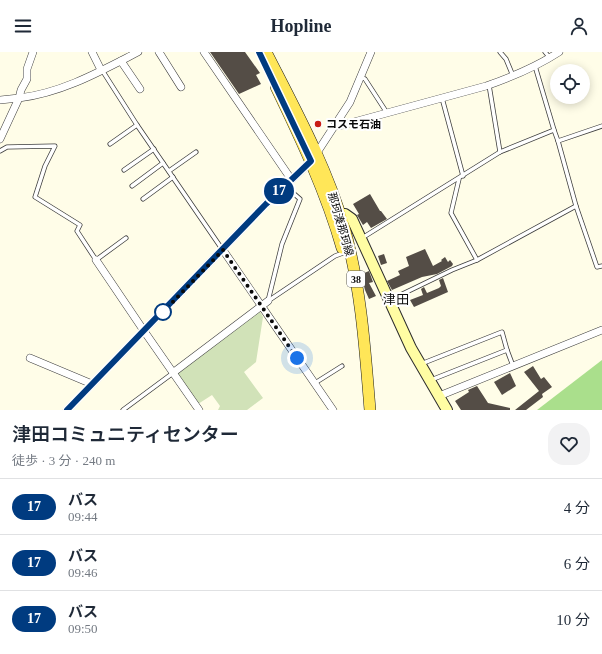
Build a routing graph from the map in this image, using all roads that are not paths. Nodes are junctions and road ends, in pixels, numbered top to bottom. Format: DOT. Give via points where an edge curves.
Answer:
graph roads {
  1 [pos="33,52"];
  2 [pos="92,52"];
  3 [pos="138,52"];
  4 [pos="158,52"];
  5 [pos="204,52"];
  6 [pos="259,52"];
  7 [pos="266,52"];
  8 [pos="500,52"];
  9 [pos="559,52"];
  10 [pos="370,53"];
  11 [pos="547,55"];
  12 [pos="121,61"];
  13 [pos="535,66"];
  14 [pos="101,70"];
  15 [pos="513,76"];
  16 [pos="361,77"];
  17 [pos="489,85"];
  18 [pos="182,87"];
  19 [pos="140,89"];
  20 [pos="19,98"];
  21 [pos="442,98"];
  22 [pos="0,100"];
  23 [pos="387,113"];
  24 [pos="137,125"];
  25 [pos="335,125"];
  26 [pos="602,126"];
  27 [pos="554,130"];
  28 [pos="0,139"];
  29 [pos="558,141"];
  30 [pos="110,144"];
  31 [pos="154,149"];
  32 [pos="0,151"];
  33 [pos="196,152"];
  34 [pos="500,152"];
  35 [pos="314,157"];
  36 [pos="163,162"];
  37 [pos="124,170"];
  38 [pos="169,171"];
  39 [pos="173,177"];
  40 [pos="461,177"];
  41 [pos="292,179"];
  42 [pos="132,186"];
  43 [pos="285,186"];
  44 [pos="143,199"];
  45 [pos="576,206"];
  46 [pos="340,214"];
  47 [pos="126,238"];
  48 [pos="361,238"];
  49 [pos="346,249"];
  50 [pos="223,250"];
  51 [pos="96,260"];
  52 [pos="477,260"];
  53 [pos="602,266"];
  54 [pos="389,300"];
  55 [pos="268,301"];
  56 [pos="261,306"];
  57 [pos="602,330"];
  58 [pos="144,332"];
  59 [pos="507,350"];
  60 [pos="30,358"];
  61 [pos="420,364"];
  62 [pos="342,366"];
  63 [pos="513,366"];
  64 [pos="174,372"];
  65 [pos="430,381"];
  66 [pos="315,383"];
  67 [pos="92,384"];
  68 [pos="439,396"];
  69 [pos="70,409"];
  70 [pos="123,410"];
  71 [pos="199,410"];
  72 [pos="334,410"];
  73 [pos="363,410"];
  74 [pos="370,410"];
  75 [pos="447,410"];
  1 -- 20 [label="street" via="27,69 27,79"];
  2 -- 14 [label="street"];
  3 -- 12 [label="street"];
  4 -- 18 [label="street"];
  5 -- 41 [label="street"];
  6 -- 35 [label="main road, 那珂湊那珂線 / 38"];
  7 -- 35 [label="main road, 那珂湊那珂線 / 38"];
  8 -- 15 [label="lane"];
  9 -- 11 [label="street"];
  10 -- 16 [label="street"];
  11 -- 13 [label="street"];
  12 -- 14 [label="street"];
  12 -- 19 [label="street"];
  13 -- 15 [label="street"];
  13 -- 27 [label="lane"];
  14 -- 20 [label="street" via="91,77 62,88"];
  14 -- 24 [label="lane"];
  15 -- 17 [label="street"];
  16 -- 23 [label="lane" via="365,79"];
  16 -- 25 [label="street" via="350,102"];
  17 -- 21 [label="street"];
  17 -- 34 [label="lane"];
  20 -- 22 [label="street"];
  20 -- 28 [label="street"];
  21 -- 23 [label="street"];
  21 -- 40 [label="lane"];
  23 -- 25 [label="street"];
  24 -- 30 [label="lane"];
  24 -- 31 [label="lane"];
  25 -- 35 [label="street"];
  26 -- 29 [label="lane"];
  27 -- 29 [label="lane"];
  27 -- 34 [label="lane"];
  29 -- 45 [label="lane"];
  31 -- 36 [label="lane"];
  31 -- 37 [label="lane"];
  32 -- 51 [label="lane" via="7,147 55,146 45,166 35,197 80,225 77,231"];
  33 -- 38 [label="lane"];
  34 -- 40 [label="lane"];
  35 -- 41 [label="street"];
  35 -- 46 [label="main road, 那珂湊那珂線 / 38" via="331,188"];
  35 -- 49 [label="main road, 那珂湊那珂線 / 38" via="332,216"];
  36 -- 38 [label="lane"];
  36 -- 42 [label="lane"];
  38 -- 39 [label="lane"];
  39 -- 44 [label="lane"];
  39 -- 50 [label="lane"];
  40 -- 48 [label="lane"];
  40 -- 52 [label="lane" via="451,213"];
  41 -- 43 [label="street"];
  43 -- 50 [label="street"];
  43 -- 55 [label="lane" via="300,199 282,244"];
  45 -- 52 [label="lane"];
  45 -- 53 [label="lane" via="597,267"];
  46 -- 48 [label="street" via="352,219"];
  46 -- 49 [label="main road, 那珂湊那珂線 / 38"];
  47 -- 51 [label="lane"];
  48 -- 49 [label="street"];
  48 -- 54 [label="street"];
  49 -- 55 [label="lane"];
  49 -- 73 [label="main road, 那珂湊那珂線 / 38"];
  49 -- 74 [label="main road, 那珂湊那珂線 / 38" via="361,309"];
  50 -- 56 [label="street"];
  50 -- 58 [label="street"];
  51 -- 58 [label="street"];
  52 -- 54 [label="lane"];
  54 -- 61 [label="street" via="410,348"];
  55 -- 56 [label="street"];
  56 -- 64 [label="street"];
  56 -- 66 [label="street"];
  57 -- 63 [label="street"];
  58 -- 64 [label="street"];
  58 -- 67 [label="street"];
  59 -- 61 [label="lane" via="502,332"];
  59 -- 63 [label="lane"];
  59 -- 65 [label="lane"];
  60 -- 67 [label="street"];
  61 -- 65 [label="street"];
  62 -- 66 [label="lane"];
  63 -- 68 [label="street"];
  64 -- 70 [label="lane"];
  64 -- 71 [label="street"];
  65 -- 68 [label="street"];
  66 -- 72 [label="street"];
  67 -- 69 [label="street"];
  68 -- 75 [label="street"];
}
